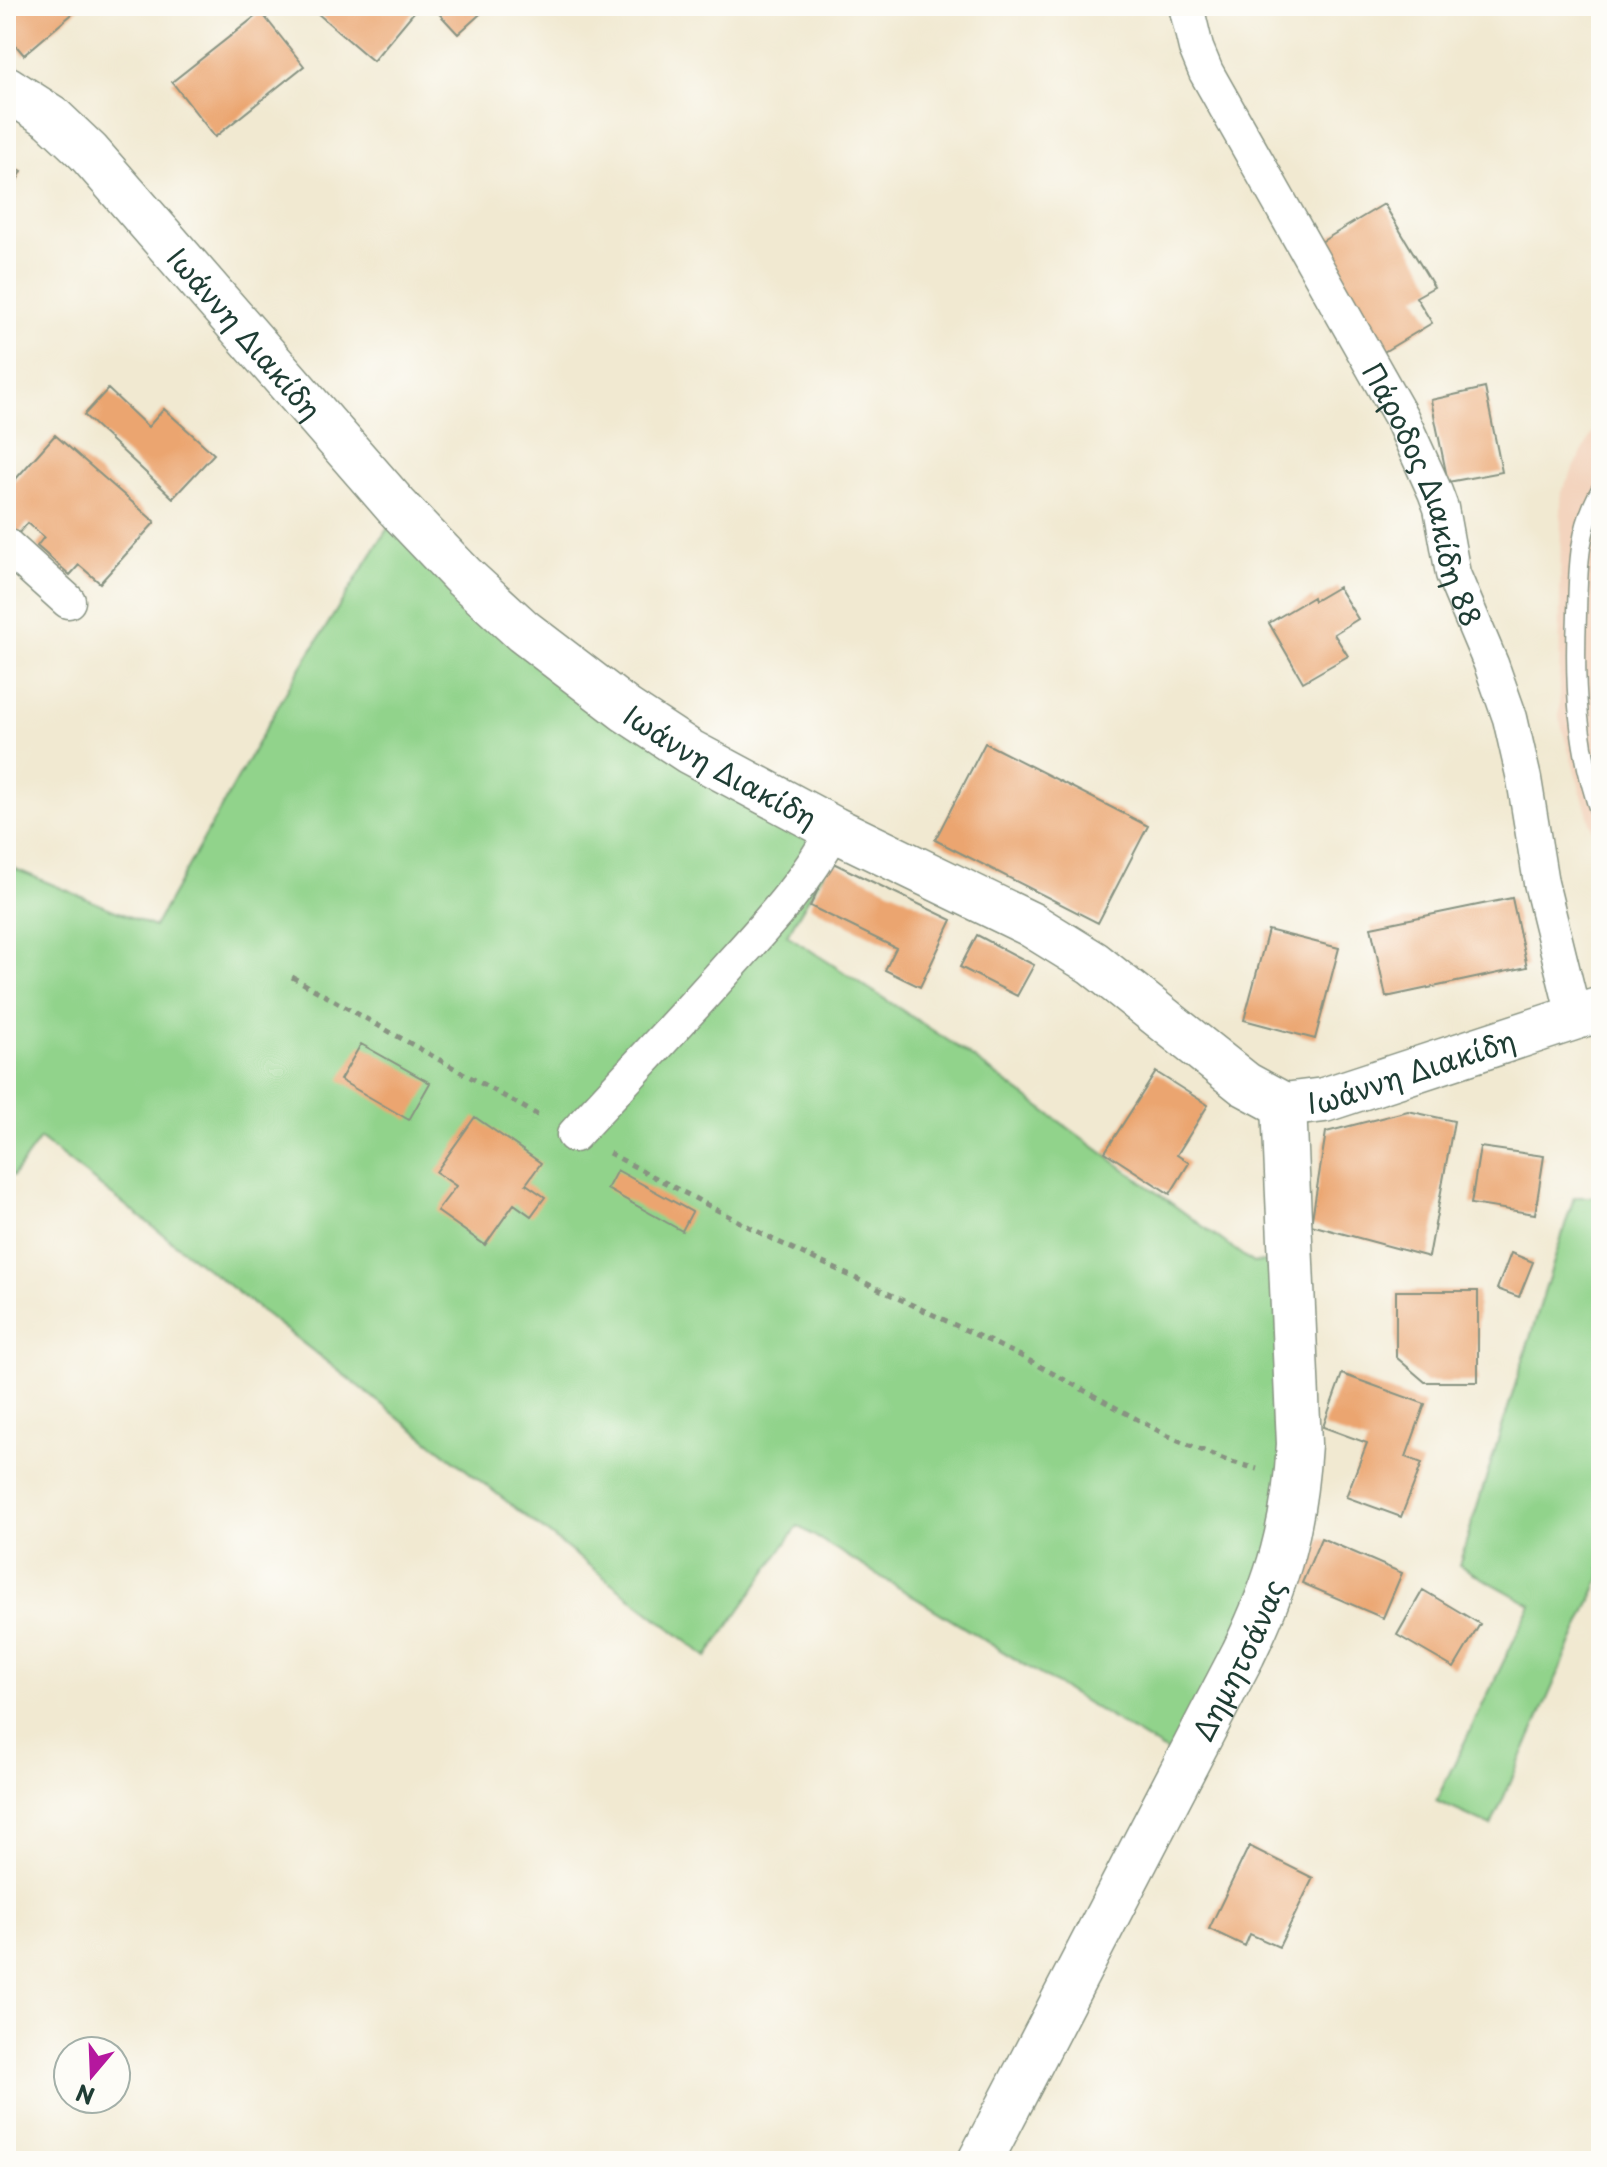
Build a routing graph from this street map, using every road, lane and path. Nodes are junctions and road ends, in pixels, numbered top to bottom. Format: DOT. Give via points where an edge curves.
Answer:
graph roads {
  1 [pos="1186,6"];
  2 [pos="6,88"];
  3 [pos="1601,489"];
  4 [pos="6,545"];
  5 [pos="68,601"];
  6 [pos="1601,816"];
  7 [pos="834,829"];
  8 [pos="292,977"];
  9 [pos="1587,1012"];
  10 [pos="1284,1105"];
  11 [pos="574,1135"];
  12 [pos="1297,1478"];
  13 [pos="980,2161"];
  1 -- 9 [label="street, Πάροδος Διακίδη 88" via="1206,72 1401,417 1438,500 1453,574 1497,677 1514,733 1543,891"];
  2 -- 7 [label="street, Ιωάννη Διακίδη" via="51,117 88,152 396,506 491,603 626,710 690,752"];
  3 -- 6 [label="lane" via="1579,551 1575,681 1581,737"];
  4 -- 5 [label="street"];
  7 -- 10 [label="street, Ιωάννη Διακίδη" via="1061,941 1245,1084"];
  7 -- 11 [label="street" via="798,888"];
  8 -- 11 [label="path"];
  9 -- 10 [label="street, Ιωάννη Διακίδη" via="1324,1100"];
  10 -- 12 [label="street, Δημητσάνας"];
  11 -- 12 [label="path" via="772,1239 1021,1356 1166,1435 1225,1460"];
  12 -- 13 [label="street, Δημητσάνας" via="1285,1551 1263,1614"];
}
